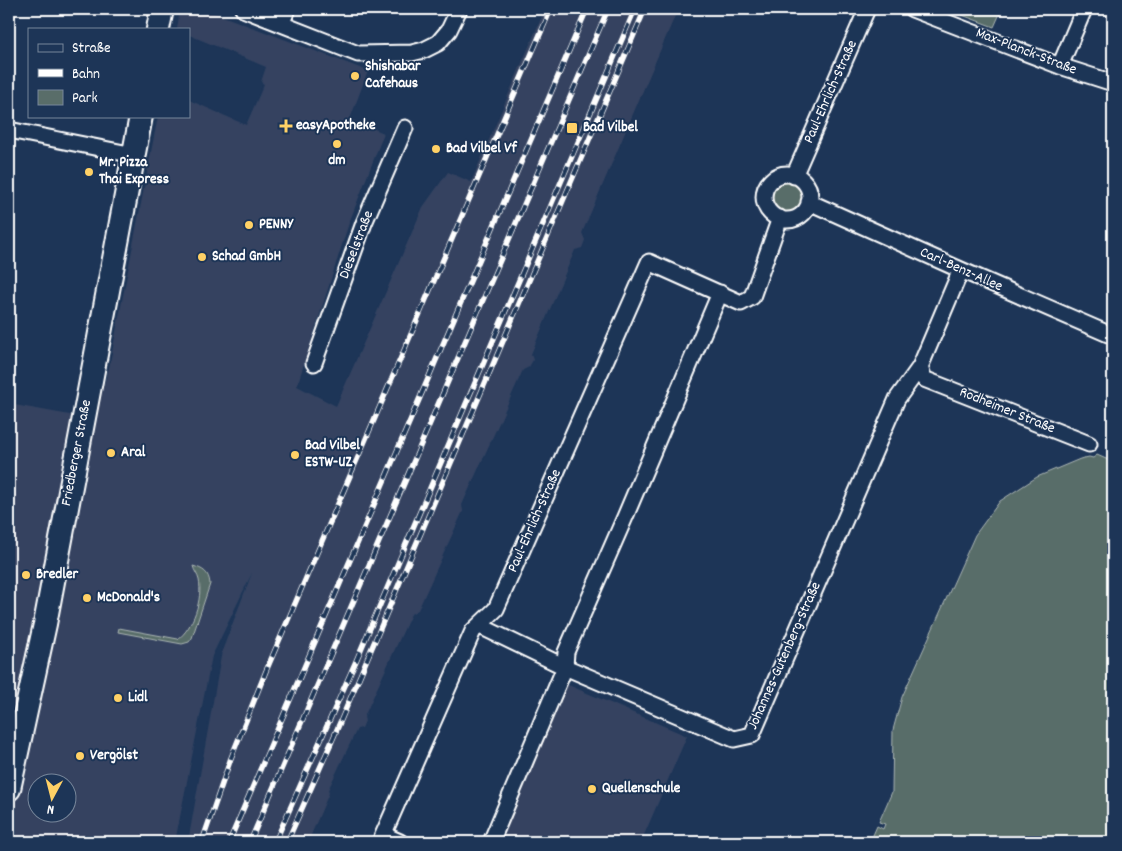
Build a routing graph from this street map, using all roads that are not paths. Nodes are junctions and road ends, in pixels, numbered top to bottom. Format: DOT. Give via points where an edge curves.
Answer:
graph roads {
  1 [pos="162,9"];
  2 [pos="243,9"];
  3 [pos="287,9"];
  4 [pos="459,9"];
  5 [pos="867,9"];
  6 [pos="912,9"];
  7 [pos="1084,9"];
  8 [pos="282,24"];
  9 [pos="158,28"];
  10 [pos="1060,66"];
  11 [pos="1113,84"];
  12 [pos="141,118"];
  13 [pos="405,128"];
  14 [pos="9,130"];
  15 [pos="134,155"];
  16 [pos="794,176"];
  17 [pos="809,202"];
  18 [pos="780,218"];
  19 [pos="961,270"];
  20 [pos="720,292"];
  21 [pos="1113,336"];
  22 [pos="314,363"];
  23 [pos="922,373"];
  24 [pos="1089,444"];
  25 [pos="480,626"];
  26 [pos="565,667"];
  27 [pos="9,789"];
  28 [pos="382,839"];
  29 [pos="400,842"];
  30 [pos="491,842"];
  1 -- 9 [label="main road"];
  2 -- 8 [label="street"];
  3 -- 8 [label="street"];
  4 -- 8 [label="street" via="449,30 438,43 412,53 358,54"];
  5 -- 16 [label="street, Paul-Ehrlich-Straße"];
  6 -- 10 [label="street, Max-Planck-Straße"];
  7 -- 10 [label="street"];
  10 -- 11 [label="street, Max-Planck-Straße"];
  12 -- 15 [label="main road, Friedberger Straße"];
  13 -- 22 [label="street, Dieselstraße" via="364,223"];
  14 -- 15 [label="street"];
  15 -- 27 [label="main road, Friedberger Straße" via="45,624"];
  16 -- 17 [label="street" via="808,188"];
  16 -- 18 [label="street" via="776,177 766,188 766,206"];
  17 -- 18 [label="street" via="798,217"];
  17 -- 19 [label="street, Carl-Benz-Allee"];
  18 -- 20 [label="street, Paul-Ehrlich-Straße" via="752,296 741,303"];
  19 -- 21 [label="street, Carl-Benz-Allee"];
  19 -- 23 [label="street"];
  20 -- 25 [label="street, Paul-Ehrlich-Straße" via="649,262 496,609"];
  20 -- 26 [label="street" via="566,652"];
  23 -- 24 [label="street, Rodheimer Straße"];
  23 -- 26 [label="street, Johannes-Gutenberg-Straße" via="896,399 752,735 734,739"];
  25 -- 26 [label="street, Johannes-Gutenberg-Straße"];
  25 -- 28 [label="street, Paul-Ehrlich-Straße" via="473,631"];
  26 -- 30 [label="street"];
  28 -- 29 [label="street"];
}
